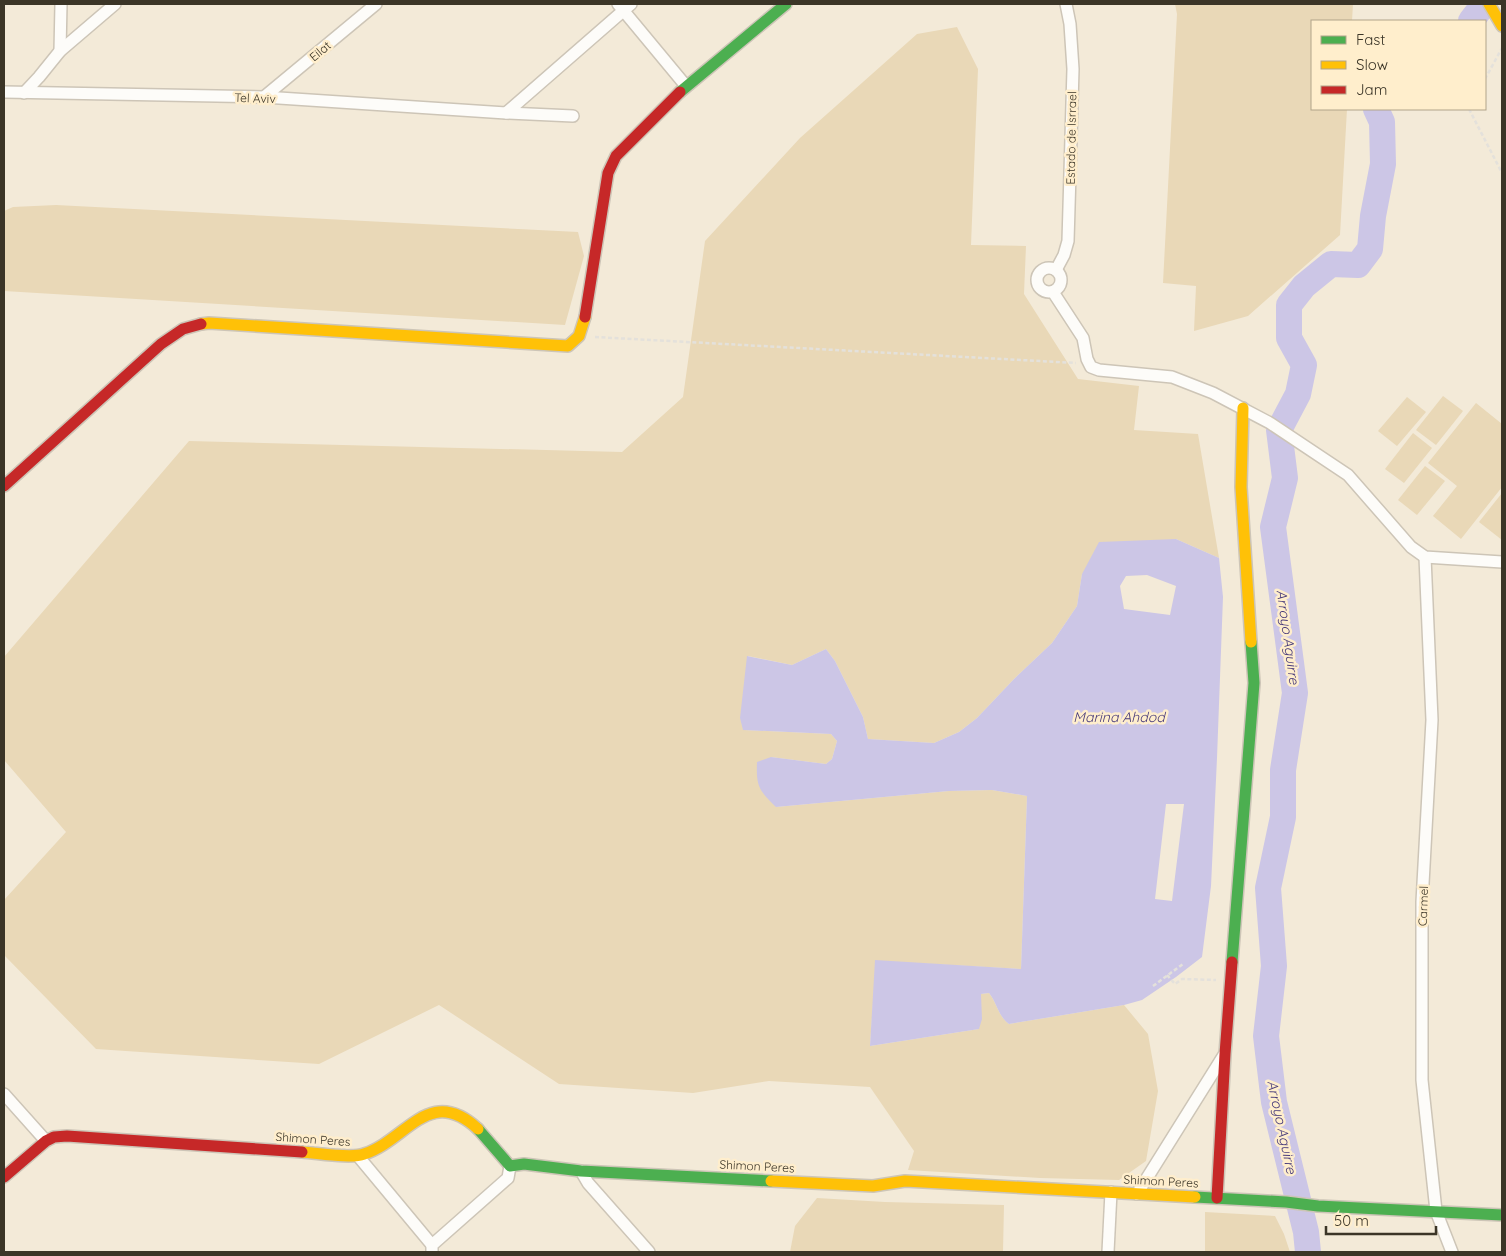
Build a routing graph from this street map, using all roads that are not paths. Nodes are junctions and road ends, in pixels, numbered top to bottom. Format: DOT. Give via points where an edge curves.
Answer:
graph roads {
  1 [pos="61,4"];
  2 [pos="115,4"];
  3 [pos="376,4"];
  4 [pos="786,4"];
  5 [pos="1066,4"];
  6 [pos="1488,4"];
  7 [pos="624,6"];
  8 [pos="1502,26"];
  9 [pos="60,51"];
  10 [pos="686,86"];
  11 [pos="4,93"];
  12 [pos="24,93"];
  13 [pos="264,97"];
  14 [pos="506,113"];
  15 [pos="573,116"];
  16 [pos="1056,270"];
  17 [pos="1053,292"];
  18 [pos="1243,408"];
  19 [pos="4,486"];
  20 [pos="1425,556"];
  21 [pos="1502,562"];
  22 [pos="1225,1054"];
  23 [pos="4,1094"];
  24 [pos="46,1141"];
  25 [pos="358,1156"];
  26 [pos="510,1166"];
  27 [pos="581,1171"];
  28 [pos="4,1177"];
  29 [pos="1111,1192"];
  30 [pos="1137,1194"];
  31 [pos="1217,1198"];
  32 [pos="1436,1211"];
  33 [pos="1502,1215"];
  34 [pos="432,1248"];
  35 [pos="649,1252"];
  36 [pos="1108,1252"];
  37 [pos="1452,1252"];
  1 -- 9 [label="street"];
  2 -- 9 [label="street"];
  3 -- 13 [label="street, Eilat"];
  4 -- 10 [label="main road"];
  5 -- 16 [label="street, Estado de Isrrael" via="1073,69 1069,215 1068,241"];
  6 -- 8 [label="main road"];
  7 -- 10 [label="street"];
  7 -- 14 [label="street"];
  9 -- 12 [label="street"];
  10 -- 19 [label="main road" via="616,156 608,173 585,318 579,336 568,346 196,323 161,344"];
  11 -- 12 [label="street, Tel Aviv"];
  12 -- 13 [label="street, Tel Aviv"];
  13 -- 14 [label="street, Tel Aviv"];
  14 -- 15 [label="street, Tel Aviv"];
  16 -- 17 [label="street" via="1061,280"];
  16 -- 17 [label="street" via="1044,269 1036,279 1041,290"];
  17 -- 18 [label="street" via="1083,338 1091,367 1172,377"];
  18 -- 20 [label="street" via="1348,475 1411,547"];
  18 -- 22 [label="main road" via="1241,487 1254,683"];
  20 -- 21 [label="street"];
  20 -- 32 [label="street, Carmel" via="1432,720 1422,902 1422,1080"];
  22 -- 30 [label="street"];
  22 -- 31 [label="main road"];
  23 -- 24 [label="street"];
  24 -- 25 [label="main road, Shimon Peres" via="54,1136 66,1136"];
  24 -- 28 [label="main road"];
  25 -- 26 [label="main road, Shimon Peres" via="368,1154 420,1118 441,1111 453,1112 473,1124"];
  25 -- 34 [label="street"];
  26 -- 27 [label="main road, Shimon Peres" via="524,1164"];
  26 -- 34 [label="street" via="508,1178"];
  27 -- 29 [label="main road, Shimon Peres" via="873,1186 905,1181"];
  27 -- 35 [label="street"];
  29 -- 30 [label="main road, Shimon Peres"];
  29 -- 36 [label="street"];
  30 -- 31 [label="main road, Shimon Peres"];
  31 -- 32 [label="main road, Shimon Peres"];
  32 -- 33 [label="main road, Shimon Peres"];
  32 -- 37 [label="street, Carmel"];
}
